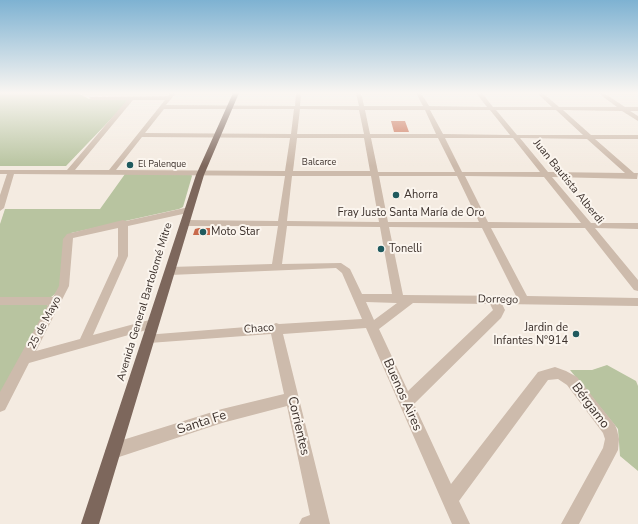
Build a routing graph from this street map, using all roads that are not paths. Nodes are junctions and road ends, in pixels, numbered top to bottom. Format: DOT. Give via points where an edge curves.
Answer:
graph roads {
  1 [pos="115,117"];
  2 [pos="154,117"];
  3 [pos="225,117"];
  4 [pos="296,117"];
  5 [pos="364,117"];
  6 [pos="432,117"];
  7 [pos="500,117"];
  8 [pos="567,117"];
  9 [pos="141,135"];
  10 [pos="216,136"];
  11 [pos="294,136"];
  12 [pos="368,136"];
  13 [pos="441,136"];
  14 [pos="515,136"];
  15 [pos="589,137"];
  16 [pos="638,137"];
  17 [pos="70,171"];
  18 [pos="112,171"];
  19 [pos="0,172"];
  20 [pos="11,172"];
  21 [pos="201,172"];
  22 [pos="289,173"];
  23 [pos="375,173"];
  24 [pos="460,174"];
  25 [pos="546,174"];
  26 [pos="635,175"];
  27 [pos="638,181"];
  28 [pos="0,208"];
  29 [pos="189,210"];
  30 [pos="184,223"];
  31 [pos="123,224"];
  32 [pos="282,224"];
  33 [pos="384,225"];
  34 [pos="486,225"];
  35 [pos="588,226"];
  36 [pos="638,226"];
  37 [pos="277,266"];
  38 [pos="170,271"];
  39 [pos="638,287"];
  40 [pos="359,298"];
  41 [pos="404,299"];
  42 [pos="494,300"];
  43 [pos="523,300"];
  44 [pos="0,301"];
  45 [pos="56,301"];
  46 [pos="638,302"];
  47 [pos="153,324"];
  48 [pos="371,325"];
  49 [pos="276,328"];
  50 [pos="149,338"];
  51 [pos="84,343"];
  52 [pos="25,359"];
  53 [pos="292,398"];
  54 [pos="406,402"];
  55 [pos="0,405"];
  56 [pos="113,451"];
  57 [pos="450,499"];
  58 [pos="316,523"];
  59 [pos="90,524"];
  60 [pos="461,524"];
  61 [pos="570,524"];
  1 -- 17 [label="street"];
  2 -- 9 [label="street"];
  3 -- 10 [label="main road, Avenida General Bartolomé Mitre"];
  4 -- 11 [label="street"];
  5 -- 12 [label="street"];
  6 -- 13 [label="street"];
  7 -- 14 [label="street, Juan Bautista Alberdi"];
  8 -- 15 [label="street"];
  9 -- 10 [label="street"];
  9 -- 18 [label="street"];
  10 -- 11 [label="street"];
  10 -- 21 [label="main road, Avenida General Bartolomé Mitre"];
  11 -- 12 [label="street"];
  11 -- 22 [label="street"];
  12 -- 13 [label="street"];
  12 -- 23 [label="street"];
  13 -- 14 [label="street"];
  13 -- 24 [label="street"];
  14 -- 15 [label="street"];
  14 -- 25 [label="street, Juan Bautista Alberdi"];
  15 -- 16 [label="street"];
  15 -- 26 [label="street"];
  17 -- 18 [label="street, Balcarce"];
  17 -- 20 [label="street, Balcarce"];
  18 -- 21 [label="street, Balcarce"];
  19 -- 20 [label="street, Balcarce"];
  20 -- 28 [label="street"];
  21 -- 22 [label="street, Balcarce"];
  21 -- 29 [label="main road, Avenida General Bartolomé Mitre"];
  22 -- 23 [label="street, Balcarce"];
  22 -- 32 [label="street"];
  23 -- 24 [label="street, Balcarce"];
  23 -- 33 [label="street"];
  24 -- 25 [label="street, Balcarce"];
  24 -- 34 [label="street"];
  25 -- 26 [label="street, Balcarce"];
  25 -- 35 [label="street, Juan Bautista Alberdi"];
  26 -- 27 [label="street"];
  29 -- 30 [label="main road, Avenida General Bartolomé Mitre"];
  29 -- 31 [label="street"];
  30 -- 32 [label="street, Fray Justo Santa María de Oro"];
  30 -- 38 [label="main road, Avenida General Bartolomé Mitre"];
  31 -- 45 [label="street, 25 de Mayo" via="70,236 66,280"];
  31 -- 51 [label="street" via="123,256"];
  32 -- 33 [label="street, Fray Justo Santa María de Oro"];
  32 -- 37 [label="street"];
  33 -- 34 [label="street, Fray Justo Santa María de Oro"];
  33 -- 41 [label="street"];
  34 -- 35 [label="street, Fray Justo Santa María de Oro"];
  34 -- 43 [label="street"];
  35 -- 36 [label="street, Fray Justo Santa María de Oro"];
  35 -- 39 [label="street, Juan Bautista Alberdi"];
  37 -- 38 [label="street"];
  37 -- 40 [label="street, Buenos Aires" via="337,265 346,271"];
  38 -- 47 [label="main road, Avenida General Bartolomé Mitre"];
  40 -- 41 [label="street, Dorrego"];
  40 -- 48 [label="street, Buenos Aires"];
  41 -- 42 [label="street, Dorrego"];
  41 -- 48 [label="street"];
  42 -- 43 [label="street, Dorrego"];
  42 -- 54 [label="street" via="499,310 497,315"];
  43 -- 46 [label="street, Dorrego"];
  44 -- 45 [label="street"];
  45 -- 52 [label="street, 25 de Mayo"];
  47 -- 50 [label="main road, Avenida General Bartolomé Mitre"];
  47 -- 51 [label="street"];
  48 -- 49 [label="street, Chaco"];
  48 -- 54 [label="street, Buenos Aires"];
  49 -- 50 [label="street, Chaco"];
  49 -- 53 [label="street, Corrientes"];
  50 -- 56 [label="main road, Avenida General Bartolomé Mitre"];
  51 -- 52 [label="street"];
  52 -- 55 [label="street, 25 de Mayo"];
  53 -- 56 [label="street, Santa Fe" via="222,416"];
  53 -- 58 [label="street, Corrientes"];
  54 -- 57 [label="street, Buenos Aires"];
  56 -- 59 [label="main road, Avenida General Bartolomé Mitre"];
  57 -- 60 [label="street, Buenos Aires"];
  57 -- 61 [label="street, Bérgamo" via="543,376 549,372 557,373 572,381 610,430 612,439 610,450"];
}
